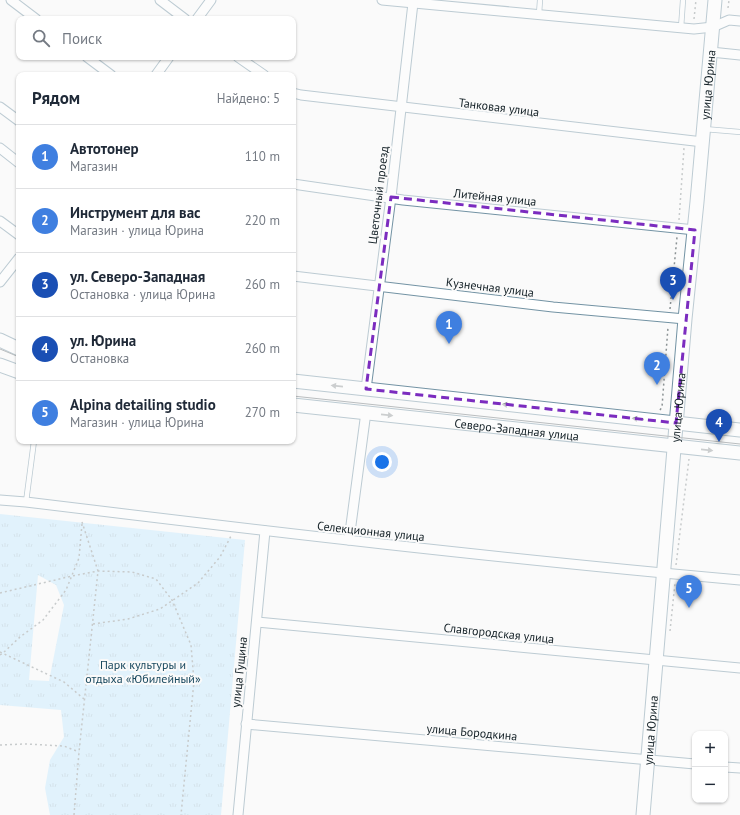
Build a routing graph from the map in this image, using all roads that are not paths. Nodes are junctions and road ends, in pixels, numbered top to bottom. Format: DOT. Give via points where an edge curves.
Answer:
graph roads {
  1 [pos="11,0"];
  2 [pos="160,0"];
  3 [pos="211,0"];
  4 [pos="388,0"];
  5 [pos="540,0"];
  6 [pos="684,0"];
  7 [pos="715,0"];
  8 [pos="413,3"];
  9 [pos="538,14"];
  10 [pos="32,16"];
  11 [pos="181,16"];
  12 [pos="199,16"];
  13 [pos="740,21"];
  14 [pos="713,27"];
  15 [pos="681,28"];
  16 [pos="711,52"];
  17 [pos="740,55"];
  18 [pos="91,60"];
  19 [pos="167,60"];
  20 [pos="242,60"];
  21 [pos="107,72"];
  22 [pos="158,72"];
  23 [pos="260,72"];
  24 [pos="296,94"];
  25 [pos="0,106"];
  26 [pos="400,107"];
  27 [pos="16,119"];
  28 [pos="740,132"];
  29 [pos="703,135"];
  30 [pos="0,148"];
  31 [pos="16,161"];
  32 [pos="296,184"];
  33 [pos="391,198"];
  34 [pos="0,221"];
  35 [pos="695,230"];
  36 [pos="16,233"];
  37 [pos="16,262"];
  38 [pos="296,276"];
  39 [pos="0,282"];
  40 [pos="379,286"];
  41 [pos="685,319"];
  42 [pos="0,340"];
  43 [pos="16,348"];
  44 [pos="0,365"];
  45 [pos="16,371"];
  46 [pos="296,381"];
  47 [pos="366,389"];
  48 [pos="296,404"];
  49 [pos="366,412"];
  50 [pos="676,423"];
  51 [pos="740,430"];
  52 [pos="34,444"];
  53 [pos="675,446"];
  54 [pos="740,453"];
  55 [pos="0,500"];
  56 [pos="26,502"];
  57 [pos="265,531"];
  58 [pos="350,540"];
  59 [pos="670,574"];
  60 [pos="740,580"];
  61 [pos="257,622"];
  62 [pos="656,660"];
  63 [pos="740,668"];
  64 [pos="246,724"];
  65 [pos="648,760"];
  66 [pos="692,764"];
  67 [pos="728,767"];
  68 [pos="740,768"];
  69 [pos="238,815"];
  70 [pos="643,815"];
  1 -- 10 [label="street"];
  2 -- 11 [label="street"];
  3 -- 12 [label="street"];
  4 -- 8 [label="street"];
  5 -- 9 [label="lane"];
  6 -- 15 [label="lane"];
  7 -- 14 [label="main road, улица Юрина"];
  8 -- 9 [label="street"];
  8 -- 26 [label="street, Цветочный проезд"];
  9 -- 15 [label="street"];
  13 -- 14 [label="street" via="729,20"];
  14 -- 15 [label="street"];
  14 -- 16 [label="main road, улица Юрина"];
  16 -- 17 [label="street"];
  16 -- 29 [label="main road, улица Юрина"];
  18 -- 21 [label="street"];
  19 -- 22 [label="street"];
  20 -- 23 [label="street"];
  24 -- 26 [label="street, Танковая улица"];
  25 -- 27 [label="street"];
  26 -- 29 [label="street, Танковая улица"];
  26 -- 33 [label="street, Цветочный проезд"];
  28 -- 29 [label="lane"];
  29 -- 35 [label="main road, улица Юрина"];
  30 -- 31 [label="street"];
  32 -- 33 [label="street, Литейная улица"];
  33 -- 35 [label="street, Литейная улица"];
  33 -- 40 [label="street, Цветочный проезд"];
  34 -- 36 [label="street"];
  35 -- 41 [label="main road, улица Юрина"];
  37 -- 39 [label="street"];
  38 -- 40 [label="street, Кузнечная улица"];
  40 -- 41 [label="street, Кузнечная улица" via="552,307"];
  40 -- 47 [label="street, Цветочный проезд"];
  41 -- 50 [label="main road, улица Юрина"];
  42 -- 43 [label="main road"];
  44 -- 45 [label="main road"];
  47 -- 46 [label="main road, Северо-Западная улица, one-way"];
  50 -- 47 [label="main road, Северо-Западная улица, one-way"];
  48 -- 49 [label="main road, Северо-Западная улица"];
  49 -- 53 [label="main road, Северо-Западная улица, one-way"];
  49 -- 58 [label="street"];
  50 -- 51 [label="main road, Северо-Западная улица"];
  50 -- 53 [label="main road, улица Юрина"];
  52 -- 56 [label="lane"];
  53 -- 54 [label="main road, Северо-Западная улица, one-way"];
  53 -- 59 [label="main road, улица Юрина"];
  55 -- 56 [label="street, Селекционная улица"];
  56 -- 57 [label="street, Селекционная улица"];
  57 -- 58 [label="street, Селекционная улица"];
  57 -- 61 [label="street, улица Гущина"];
  58 -- 59 [label="street, Селекционная улица"];
  59 -- 60 [label="street, Селекционная улица"];
  59 -- 62 [label="main road, улица Юрина"];
  61 -- 62 [label="street, Славгородская улица"];
  61 -- 64 [label="street, улица Гущина"];
  62 -- 63 [label="street, Славгородская улица"];
  62 -- 65 [label="main road, улица Юрина"];
  64 -- 65 [label="street, улица Бородкина"];
  64 -- 69 [label="street, улица Гущина"];
  65 -- 66 [label="street, улица Бородкина"];
  65 -- 70 [label="main road, улица Юрина"];
  67 -- 68 [label="street"];
}
